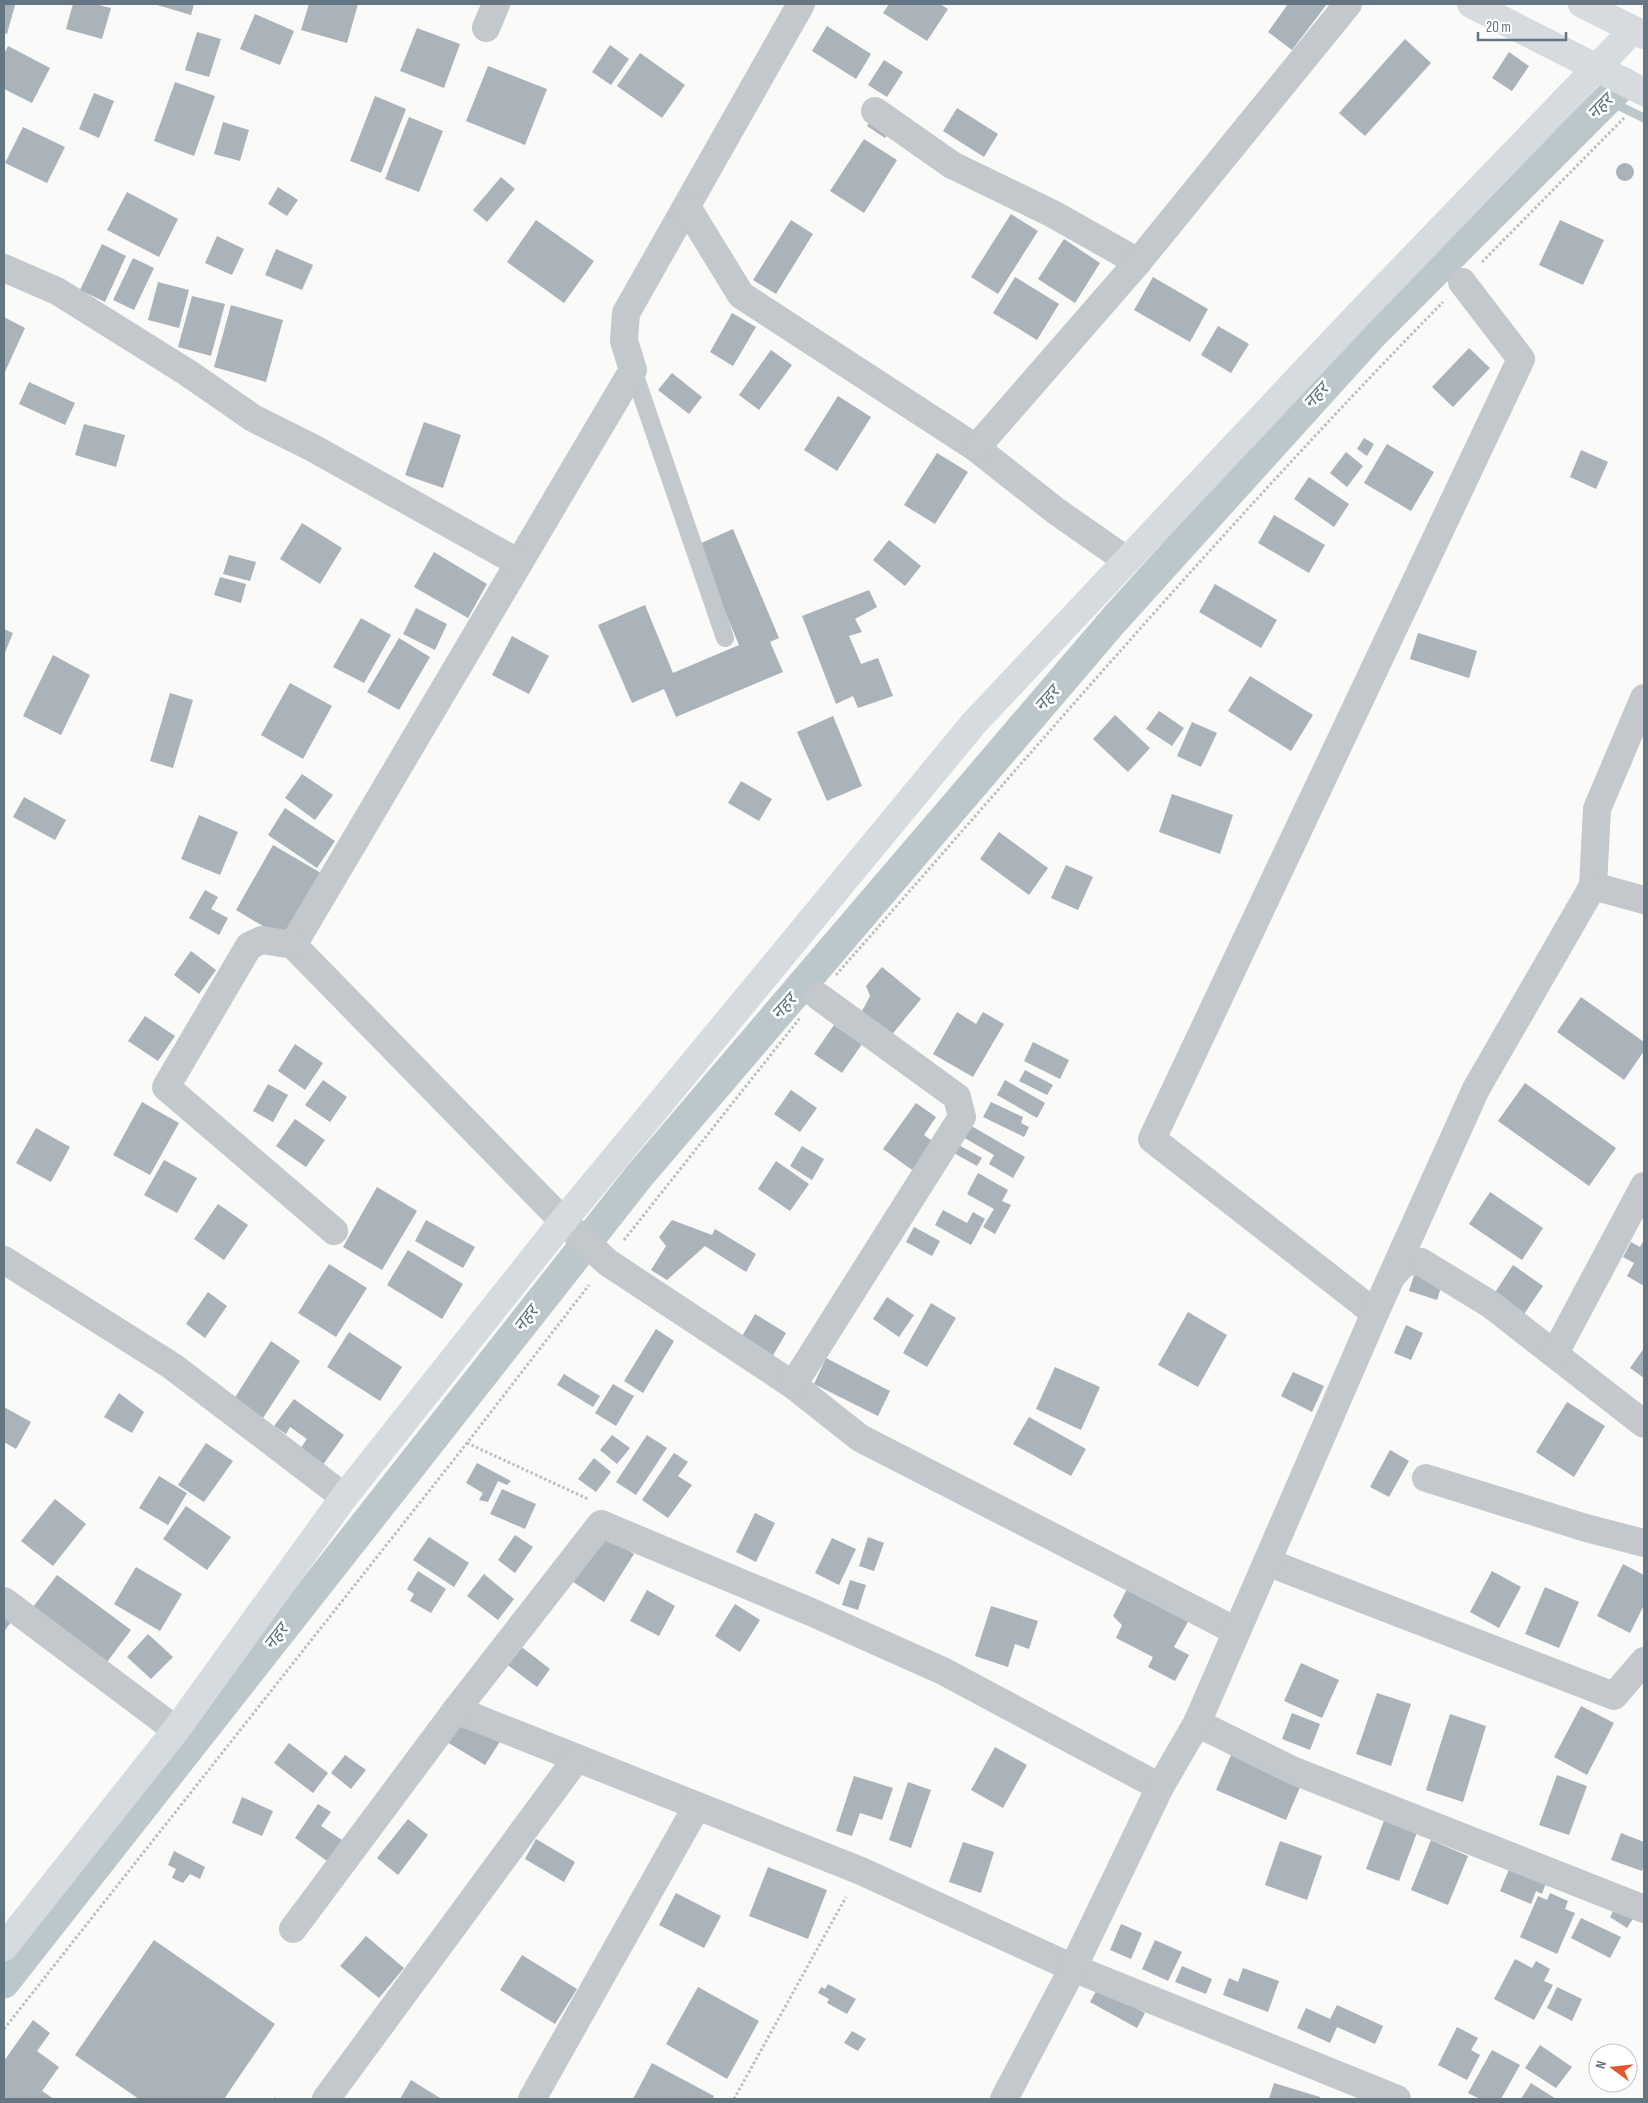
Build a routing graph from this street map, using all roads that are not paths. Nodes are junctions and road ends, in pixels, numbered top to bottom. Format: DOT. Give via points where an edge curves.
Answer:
graph roads {
  1 [pos="801,4"];
  2 [pos="1348,4"];
  3 [pos="1471,4"];
  4 [pos="1582,4"];
  5 [pos="1641,28"];
  6 [pos="1597,68"];
  7 [pos="1644,92"];
  8 [pos="875,111"];
  9 [pos="687,207"];
  10 [pos="1138,262"];
  11 [pos="4,268"];
  12 [pos="1462,282"];
  13 [pos="633,370"];
  14 [pos="976,448"];
  15 [pos="1126,560"];
  16 [pos="519,563"];
  17 [pos="725,638"];
  18 [pos="1644,698"];
  19 [pos="1593,886"];
  20 [pos="1644,900"];
  21 [pos="293,945"];
  22 [pos="818,996"];
  23 [pos="1644,1186"];
  24 [pos="563,1221"];
  25 [pos="334,1231"];
  26 [pos="4,1260"];
  27 [pos="1392,1276"];
  28 [pos="1375,1313"];
  29 [pos="1554,1353"];
  30 [pos="793,1386"];
  31 [pos="1644,1424"];
  32 [pos="1426,1478"];
  33 [pos="344,1497"];
  34 [pos="1644,1543"];
  35 [pos="1267,1562"];
  36 [pos="4,1601"];
  37 [pos="1236,1632"];
  38 [pos="1644,1660"];
  39 [pos="456,1710"];
  40 [pos="1197,1723"];
  41 [pos="176,1730"];
  42 [pos="577,1758"];
  43 [pos="1160,1787"];
  44 [pos="697,1806"];
  45 [pos="1644,1909"];
  46 [pos="293,1928"];
  47 [pos="4,1947"];
  48 [pos="1073,1968"];
  49 [pos="326,2099"];
  50 [pos="532,2099"];
  51 [pos="1004,2099"];
  52 [pos="1396,2099"];
  1 -- 9 [label="street"];
  2 -- 10 [label="street"];
  3 -- 6 [label="street"];
  4 -- 5 [label="street"];
  5 -- 6 [label="street"];
  6 -- 7 [label="street"];
  6 -- 15 [label="street"];
  8 -- 10 [label="street" via="952,165 1052,214"];
  9 -- 13 [label="street" via="626,313 624,341"];
  9 -- 14 [label="street" via="741,295"];
  10 -- 14 [label="street"];
  11 -- 16 [label="street" via="57,291 253,418"];
  12 -- 28 [label="street" via="1521,360 1152,1139"];
  13 -- 16 [label="street"];
  13 -- 17 [label="lane"];
  14 -- 15 [label="street" via="1056,511"];
  15 -- 24 [label="street" via="974,723"];
  16 -- 21 [label="street"];
  18 -- 19 [label="street" via="1597,809"];
  19 -- 20 [label="street"];
  19 -- 27 [label="street" via="1476,1089"];
  21 -- 24 [label="street"];
  21 -- 25 [label="street" via="262,940 249,946 166,1087"];
  22 -- 30 [label="street" via="957,1097 962,1117"];
  23 -- 29 [label="street"];
  24 -- 30 [label="street" via="607,1262"];
  24 -- 33 [label="street"];
  26 -- 33 [label="street" via="172,1366"];
  27 -- 28 [label="street"];
  27 -- 29 [label="street" via="1406,1262 1421,1262 1490,1304"];
  28 -- 35 [label="street"];
  29 -- 31 [label="street"];
  30 -- 37 [label="street" via="860,1438"];
  32 -- 34 [label="street"];
  33 -- 41 [label="street"];
  35 -- 37 [label="street"];
  35 -- 38 [label="street" via="1614,1696"];
  36 -- 41 [label="street"];
  37 -- 40 [label="street"];
  39 -- 42 [label="street"];
  39 -- 43 [label="street" via="601,1524 943,1671"];
  39 -- 46 [label="street"];
  40 -- 43 [label="street"];
  40 -- 45 [label="street" via="1292,1770"];
  41 -- 47 [label="street"];
  42 -- 44 [label="street"];
  42 -- 49 [label="street"];
  43 -- 48 [label="street"];
  44 -- 48 [label="street" via="860,1871"];
  44 -- 50 [label="street"];
  48 -- 51 [label="street"];
  48 -- 52 [label="street"];
}
